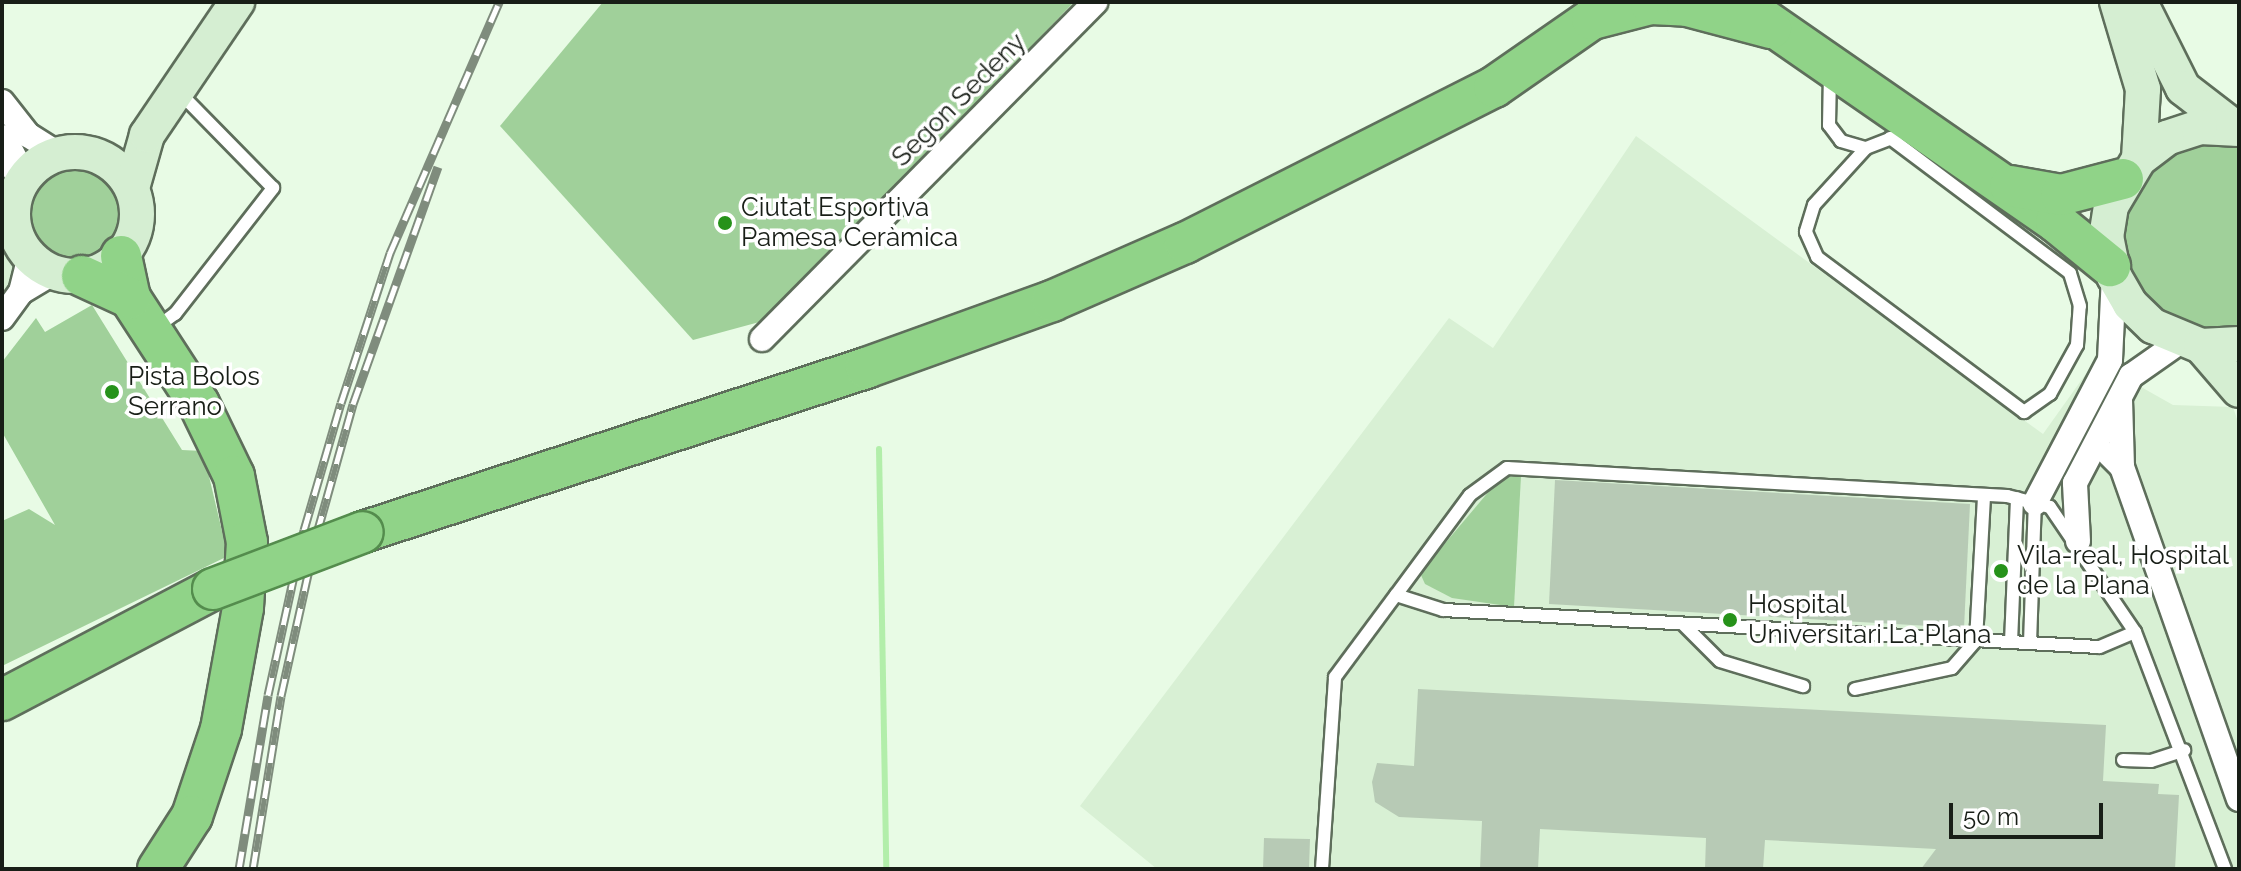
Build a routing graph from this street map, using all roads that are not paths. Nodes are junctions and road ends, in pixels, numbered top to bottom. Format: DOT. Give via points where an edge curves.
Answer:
graph roads {
  1 [pos="215,2"];
  2 [pos="237,2"];
  3 [pos="1095,2"];
  4 [pos="1582,2"];
  5 [pos="1741,2"];
  6 [pos="2117,2"];
  7 [pos="2140,2"];
  8 [pos="1771,28"];
  9 [pos="1831,69"];
  10 [pos="178,90"];
  11 [pos="2,102"];
  12 [pos="1435,112"];
  13 [pos="2237,128"];
  14 [pos="1904,134"];
  15 [pos="2,140"];
  16 [pos="1866,148"];
  17 [pos="58,154"];
  18 [pos="98,157"];
  19 [pos="2131,169"];
  20 [pos="23,180"];
  21 [pos="1998,184"];
  22 [pos="132,188"];
  23 [pos="121,256"];
  24 [pos="55,269"];
  25 [pos="2112,271"];
  26 [pos="130,298"];
  27 [pos="2,318"];
  28 [pos="152,331"];
  29 [pos="762,339"];
  30 [pos="2191,343"];
  31 [pos="2239,344"];
  32 [pos="2110,360"];
  33 [pos="2239,390"];
  34 [pos="2119,397"];
  35 [pos="2097,441"];
  36 [pos="2122,467"];
  37 [pos="1984,495"];
  38 [pos="2026,501"];
  39 [pos="2078,541"];
  40 [pos="213,589"];
  41 [pos="1396,595"];
  42 [pos="1683,624"];
  43 [pos="2135,632"];
  44 [pos="1976,640"];
  45 [pos="2011,642"];
  46 [pos="2030,643"];
  47 [pos="2,679"];
  48 [pos="1803,686"];
  49 [pos="1855,689"];
  50 [pos="2,700"];
  51 [pos="2184,750"];
  52 [pos="2123,760"];
  53 [pos="2239,799"];
  54 [pos="158,869"];
  55 [pos="1322,869"];
  56 [pos="2225,869"];
  1 -- 18 [label="main road" via="133,124"];
  2 -- 10 [label="main road"];
  3 -- 29 [label="street, Segon Sedeny"];
  4 -- 12 [label="highway"];
  5 -- 8 [label="highway"];
  6 -- 19 [label="main road" via="2143,89"];
  7 -- 13 [label="main road" via="2183,88"];
  8 -- 9 [label="highway"];
  8 -- 12 [label="highway" via="1687,6 1621,10 1592,19 1494,87"];
  9 -- 14 [label="highway"];
  9 -- 16 [label="lane" via="1829,125 1841,141"];
  10 -- 22 [label="main road" via="147,135"];
  10 -- 28 [label="lane" via="273,188 175,314"];
  11 -- 17 [label="street" via="28,135"];
  12 -- 40 [label="highway, bridge" via="1263,206 1052,301 866,368 363,532"];
  13 -- 19 [label="main road" via="2200,127 2167,138"];
  14 -- 16 [label="lane"];
  14 -- 16 [label="lane" via="2070,273 2080,306 2077,345 2050,394 2024,412 1817,257 1806,232 1814,205"];
  14 -- 21 [label="highway"];
  15 -- 20 [label="street"];
  17 -- 18 [label="main road"];
  17 -- 20 [label="main road"];
  18 -- 22 [label="main road" via="112,164"];
  19 -- 21 [label="highway" via="2061,195"];
  19 -- 25 [label="main road" via="2111,206 2106,236"];
  20 -- 24 [label="main road" via="13,220"];
  21 -- 25 [label="highway"];
  22 -- 23 [label="main road" via="137,224"];
  23 -- 24 [label="main road"];
  23 -- 26 [label="highway"];
  24 -- 26 [label="highway"];
  24 -- 27 [label="street" via="21,292"];
  25 -- 30 [label="main road" via="2137,312"];
  25 -- 32 [label="street"];
  26 -- 28 [label="highway"];
  28 -- 54 [label="highway" via="199,404 234,476 247,542 243,608 221,729 192,816"];
  30 -- 31 [label="main road"];
  30 -- 33 [label="main road"];
  30 -- 34 [label="street" via="2148,359"];
  32 -- 35 [label="street" via="2094,420"];
  32 -- 38 [label="street"];
  34 -- 35 [label="street"];
  34 -- 36 [label="street"];
  35 -- 36 [label="street"];
  35 -- 39 [label="street" via="2075,483"];
  36 -- 53 [label="street"];
  37 -- 38 [label="lane"];
  37 -- 41 [label="lane" via="1507,468 1470,495"];
  37 -- 44 [label="lane"];
  38 -- 39 [label="lane" via="2050,507"];
  38 -- 45 [label="lane"];
  38 -- 46 [label="lane"];
  39 -- 43 [label="lane"];
  40 -- 47 [label="highway" via="143,614"];
  40 -- 50 [label="highway"];
  41 -- 42 [label="lane" via="1443,610"];
  41 -- 55 [label="lane" via="1335,677"];
  42 -- 44 [label="lane"];
  42 -- 48 [label="lane" via="1720,661"];
  43 -- 46 [label="lane" via="2099,647"];
  43 -- 51 [label="lane"];
  44 -- 45 [label="lane"];
  44 -- 49 [label="lane" via="1952,668"];
  45 -- 46 [label="lane"];
  51 -- 52 [label="lane" via="2151,761"];
  51 -- 56 [label="lane"];
}
